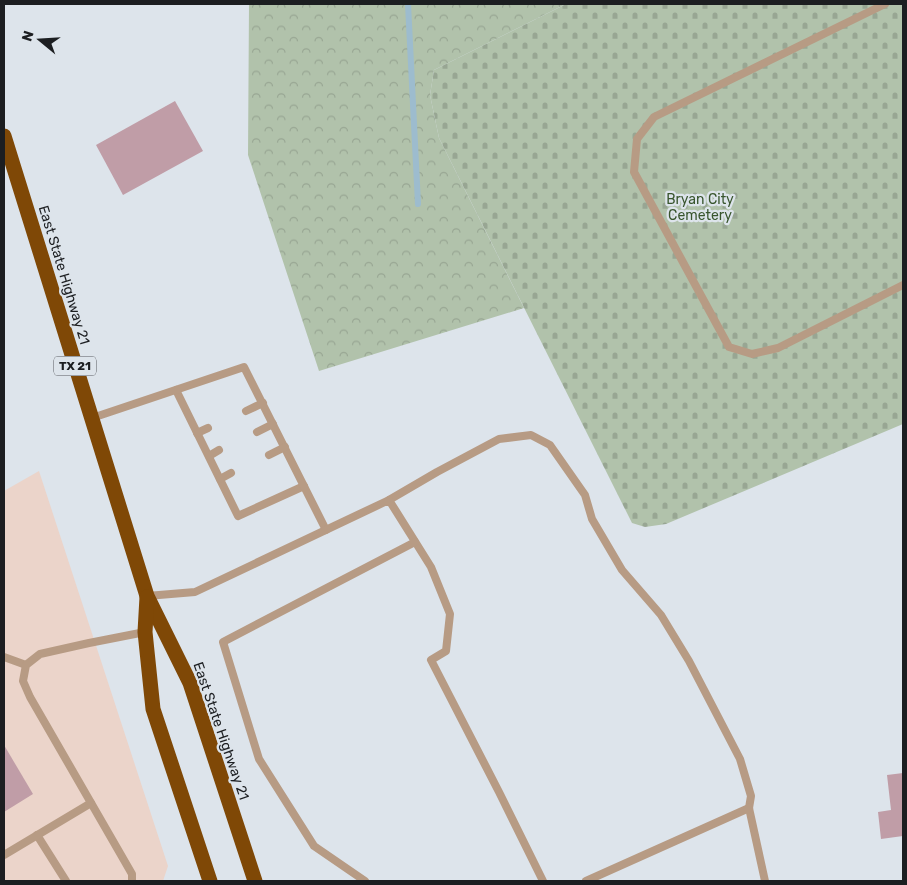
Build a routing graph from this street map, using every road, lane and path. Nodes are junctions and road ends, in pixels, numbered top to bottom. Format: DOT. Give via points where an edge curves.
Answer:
graph roads {
  1 [pos="885,4"];
  2 [pos="4,136"];
  3 [pos="903,285"];
  4 [pos="176,390"];
  5 [pos="262,403"];
  6 [pos="246,411"];
  7 [pos="92,418"];
  8 [pos="273,424"];
  9 [pos="208,428"];
  10 [pos="257,432"];
  11 [pos="197,433"];
  12 [pos="285,447"];
  13 [pos="219,450"];
  14 [pos="269,455"];
  15 [pos="208,456"];
  16 [pos="231,474"];
  17 [pos="220,479"];
  18 [pos="304,486"];
  19 [pos="389,500"];
  20 [pos="326,530"];
  21 [pos="415,542"];
  22 [pos="147,596"];
  23 [pos="145,632"];
  24 [pos="4,657"];
  25 [pos="26,665"];
  26 [pos="91,803"];
  27 [pos="749,808"];
  28 [pos="37,835"];
  29 [pos="4,855"];
  30 [pos="66,881"];
  31 [pos="132,881"];
  32 [pos="210,881"];
  33 [pos="255,881"];
  34 [pos="365,881"];
  35 [pos="543,881"];
  36 [pos="586,881"];
  37 [pos="765,881"];
  1 -- 3 [label="lane" via="654,117 637,139 634,172 730,346 752,354 778,348"];
  2 -- 7 [label="highway, East State Highway 21 / TX 21"];
  4 -- 5 [label="lane" via="244,367"];
  4 -- 7 [label="lane"];
  4 -- 11 [label="lane"];
  5 -- 6 [label="lane"];
  5 -- 8 [label="lane"];
  7 -- 22 [label="highway, East State Highway 21 / TX 21"];
  8 -- 10 [label="lane"];
  8 -- 12 [label="lane"];
  9 -- 11 [label="lane"];
  11 -- 15 [label="lane"];
  12 -- 14 [label="lane"];
  12 -- 18 [label="lane"];
  13 -- 15 [label="lane"];
  15 -- 17 [label="lane"];
  16 -- 17 [label="lane"];
  17 -- 18 [label="lane" via="238,516"];
  18 -- 20 [label="lane"];
  19 -- 20 [label="lane"];
  19 -- 21 [label="lane"];
  19 -- 27 [label="lane" via="499,439 531,435 550,445 585,496 592,519 622,570 661,615 689,661 740,759 751,796"];
  20 -- 22 [label="lane" via="195,592"];
  21 -- 34 [label="lane" via="223,642 259,759 314,846"];
  21 -- 35 [label="lane" via="431,567 450,614 446,651 431,660"];
  22 -- 23 [label="highway, East State Highway 21 / TX 21"];
  22 -- 33 [label="highway, East State Highway 21 / TX 21" via="190,683"];
  23 -- 25 [label="lane" via="40,654"];
  23 -- 32 [label="highway, East State Highway 21 / TX 21" via="153,709"];
  24 -- 25 [label="lane"];
  25 -- 26 [label="lane" via="23,681 30,697"];
  26 -- 28 [label="lane"];
  26 -- 31 [label="lane" via="132,874"];
  27 -- 36 [label="lane"];
  27 -- 37 [label="lane"];
  28 -- 29 [label="lane"];
  28 -- 30 [label="lane"];
}
